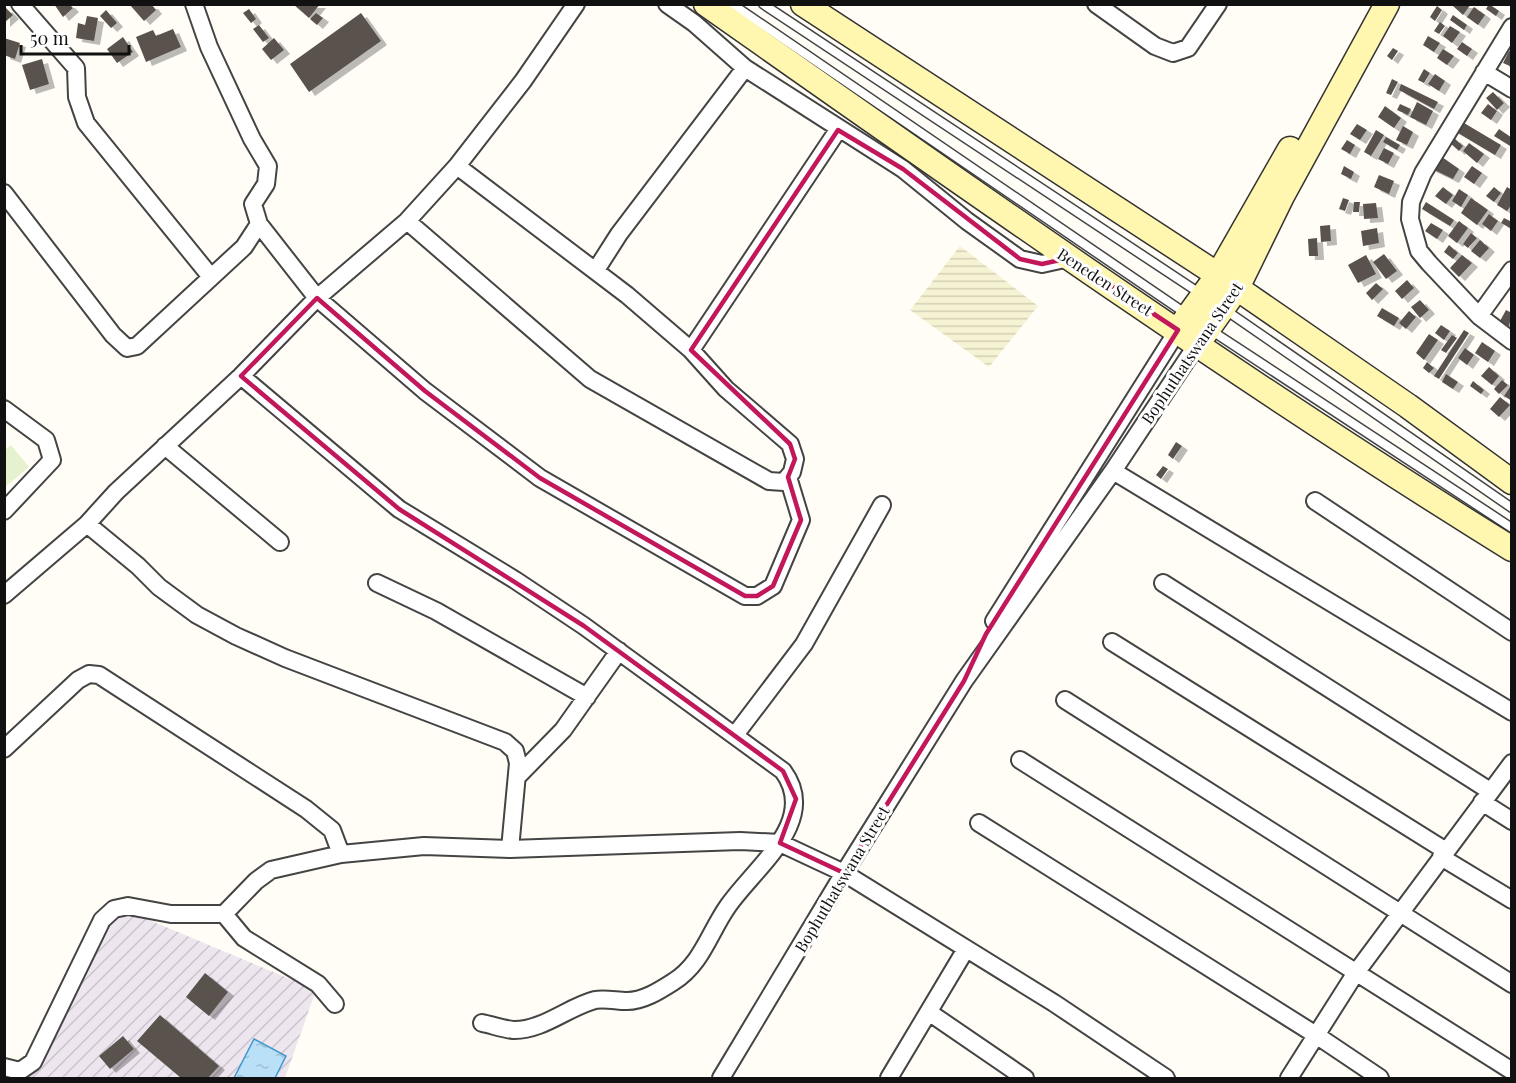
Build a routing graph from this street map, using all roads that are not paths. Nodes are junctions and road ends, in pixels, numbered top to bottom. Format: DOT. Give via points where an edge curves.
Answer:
graph roads {
  1 [pos="20,4"];
  2 [pos="194,4"];
  3 [pos="576,4"];
  4 [pos="667,4"];
  5 [pos="706,4"];
  6 [pos="732,4"];
  7 [pos="763,4"];
  8 [pos="802,4"];
  9 [pos="1096,4"];
  10 [pos="1218,4"];
  11 [pos="1374,4"];
  12 [pos="1387,4"];
  13 [pos="1512,27"];
  14 [pos="746,68"];
  15 [pos="1484,72"];
  16 [pos="1512,89"];
  17 [pos="838,130"];
  18 [pos="457,166"];
  19 [pos="4,193"];
  20 [pos="407,221"];
  21 [pos="259,224"];
  22 [pos="1069,258"];
  23 [pos="596,270"];
  24 [pos="1512,270"];
  25 [pos="211,277"];
  26 [pos="1227,282"];
  27 [pos="318,298"];
  28 [pos="1479,316"];
  29 [pos="1200,320"];
  30 [pos="1512,341"];
  31 [pos="691,350"];
  32 [pos="241,376"];
  33 [pos="4,409"];
  34 [pos="165,446"];
  35 [pos="1113,471"];
  36 [pos="788,477"];
  37 [pos="1512,482"];
  38 [pos="1315,501"];
  39 [pos="882,505"];
  40 [pos="1512,508"];
  41 [pos="4,511"];
  42 [pos="87,524"];
  43 [pos="1512,528"];
  44 [pos="280,542"];
  45 [pos="1512,549"];
  46 [pos="377,583"];
  47 [pos="1163,583"];
  48 [pos="4,595"];
  49 [pos="1512,632"];
  50 [pos="1112,642"];
  51 [pos="619,651"];
  52 [pos="964,681"];
  53 [pos="587,697"];
  54 [pos="1065,700"];
  55 [pos="1512,712"];
  56 [pos="735,735"];
  57 [pos="4,749"];
  58 [pos="1020,759"];
  59 [pos="1512,763"];
  60 [pos="518,776"];
  61 [pos="1486,797"];
  62 [pos="1512,821"];
  63 [pos="980,823"];
  64 [pos="780,843"];
  65 [pos="510,849"];
  66 [pos="341,854"];
  67 [pos="1444,854"];
  68 [pos="844,873"];
  69 [pos="1512,900"];
  70 [pos="1400,913"];
  71 [pos="224,914"];
  72 [pos="966,949"];
  73 [pos="1355,974"];
  74 [pos="1512,984"];
  75 [pos="335,1004"];
  76 [pos="930,1013"];
  77 [pos="482,1023"];
  78 [pos="1316,1035"];
  79 [pos="4,1067"];
  80 [pos="1512,1071"];
  81 [pos="721,1078"];
  82 [pos="889,1078"];
  83 [pos="1025,1078"];
  84 [pos="1166,1078"];
  85 [pos="1289,1078"];
  86 [pos="1380,1078"];
  1 -- 25 [label="street" via="76,69 77,97 86,123"];
  2 -- 21 [label="street" via="209,47 268,166 266,184 253,204"];
  3 -- 18 [label="street"];
  4 -- 14 [label="street"];
  5 -- 22 [label="main road, Beneden Street"];
  6 -- 29 [label="lane"];
  7 -- 29 [label="lane"];
  8 -- 26 [label="main road"];
  9 -- 10 [label="street" via="1155,46 1173,53 1188,48"];
  11 -- 26 [label="main road, Bophuthatswana Street"];
  12 -- 26 [label="main road, Bophuthatswana Street" via="1282,196"];
  13 -- 15 [label="street"];
  14 -- 17 [label="street"];
  14 -- 23 [label="street"];
  15 -- 16 [label="street"];
  15 -- 28 [label="street" via="1423,173 1411,202 1410,219 1419,251"];
  17 -- 22 [label="street" via="903,169 1020,259 1042,264"];
  17 -- 31 [label="street"];
  18 -- 20 [label="street"];
  18 -- 23 [label="street"];
  19 -- 25 [label="street" via="127,348 137,346"];
  20 -- 27 [label="street"];
  20 -- 36 [label="street" via="590,379 769,481 784,482"];
  21 -- 25 [label="street" via="244,248"];
  21 -- 27 [label="street"];
  22 -- 29 [label="main road, Beneden Street"];
  23 -- 31 [label="street"];
  24 -- 28 [label="street"];
  26 -- 29 [label="main road, Bophuthatswana Street"];
  26 -- 37 [label="main road"];
  27 -- 32 [label="street"];
  27 -- 36 [label="street" via="424,391 540,478 745,596 758,596 773,586 801,520"];
  28 -- 30 [label="street"];
  29 -- 35 [label="street, Bophuthatswana Street"];
  29 -- 40 [label="lane"];
  29 -- 43 [label="lane"];
  29 -- 45 [label="main road, Beneden Street" via="1390,474"];
  29 -- 52 [label="street, Bophuthatswana Street" via="986,634"];
  31 -- 36 [label="street" via="726,388 790,444 795,459"];
  32 -- 34 [label="street"];
  32 -- 51 [label="street" via="399,509 515,580"];
  33 -- 41 [label="street" via="46,440 52,460"];
  34 -- 42 [label="street"];
  34 -- 44 [label="street"];
  35 -- 52 [label="street, Bophuthatswana Street"];
  35 -- 55 [label="street"];
  38 -- 49 [label="street"];
  39 -- 56 [label="street" via="804,644"];
  42 -- 48 [label="street"];
  42 -- 60 [label="street" via="196,615 285,658 505,741 515,751"];
  46 -- 53 [label="street" via="436,611"];
  47 -- 61 [label="street"];
  50 -- 67 [label="street"];
  51 -- 53 [label="street"];
  51 -- 56 [label="street"];
  52 -- 68 [label="street, Bophuthatswana Street"];
  53 -- 60 [label="street" via="544,753"];
  54 -- 70 [label="street"];
  56 -- 64 [label="street" via="783,771 793,784 796,799 792,819"];
  57 -- 66 [label="street" via="78,680 88,674 99,675 306,809 332,830"];
  58 -- 73 [label="street"];
  59 -- 61 [label="street"];
  60 -- 65 [label="street"];
  61 -- 62 [label="street"];
  61 -- 67 [label="street"];
  63 -- 78 [label="street"];
  64 -- 65 [label="street"];
  64 -- 68 [label="street"];
  64 -- 77 [label="street" via="730,904 690,970 673,982 641,1000 598,999 534,1026 514,1030"];
  65 -- 66 [label="street" via="424,846"];
  66 -- 71 [label="street" via="271,870"];
  67 -- 69 [label="street"];
  67 -- 70 [label="street"];
  68 -- 72 [label="street"];
  68 -- 81 [label="street, Bophuthatswana Street"];
  70 -- 73 [label="street"];
  70 -- 74 [label="street"];
  71 -- 75 [label="street" via="244,938 318,984"];
  71 -- 79 [label="street" via="171,914 128,906 114,909 102,920 33,1062 20,1071"];
  72 -- 76 [label="street"];
  72 -- 84 [label="street"];
  73 -- 78 [label="street"];
  73 -- 80 [label="street"];
  76 -- 82 [label="street"];
  76 -- 83 [label="street"];
  78 -- 85 [label="street"];
  78 -- 86 [label="street"];
}
